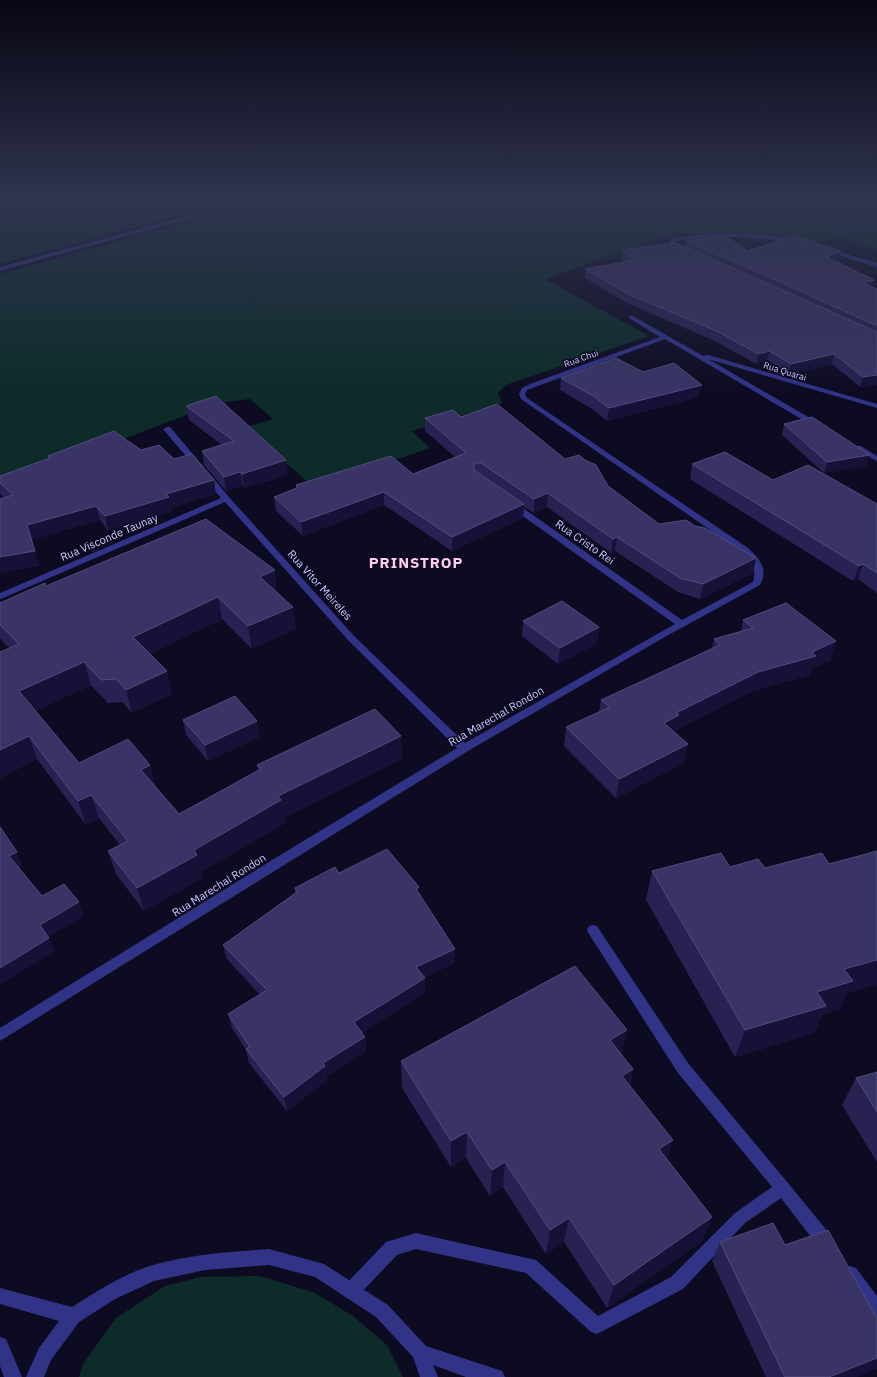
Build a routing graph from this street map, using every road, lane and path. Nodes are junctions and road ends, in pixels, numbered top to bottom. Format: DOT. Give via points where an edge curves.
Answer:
graph roads {
  1 [pos="17,264"];
  2 [pos="0,269"];
  3 [pos="631,317"];
  4 [pos="665,337"];
  5 [pos="689,351"];
  6 [pos="533,405"];
  7 [pos="877,406"];
  8 [pos="823,428"];
  9 [pos="167,429"];
  10 [pos="850,444"];
  11 [pos="877,460"];
  12 [pos="504,498"];
  13 [pos="226,499"];
  14 [pos="0,596"];
  15 [pos="680,623"];
  16 [pos="464,748"];
  17 [pos="593,930"];
  18 [pos="0,1035"];
  19 [pos="783,1188"];
  20 [pos="351,1291"];
  21 [pos="0,1296"];
  22 [pos="877,1309"];
  23 [pos="73,1316"];
  24 [pos="0,1345"];
  25 [pos="420,1352"];
  26 [pos="13,1377"];
  27 [pos="35,1377"];
  28 [pos="429,1377"];
  29 [pos="496,1377"];
  1 -- 2 [label="street"];
  3 -- 4 [label="street"];
  4 -- 5 [label="street"];
  4 -- 6 [label="street, Rua Chui" via="524,389 524,399"];
  5 -- 7 [label="street, Rua Quarai"];
  5 -- 8 [label="street"];
  6 -- 15 [label="street, Rua Marechal Rondon" via="757,561 761,572 757,583"];
  9 -- 13 [label="street, Rua Vitor Meireles"];
  10 -- 11 [label="street"];
  12 -- 15 [label="street, Rua Cristo Rei"];
  13 -- 14 [label="street, Rua Visconde Taunay"];
  13 -- 16 [label="street, Rua Vitor Meireles" via="351,638"];
  15 -- 16 [label="street, Rua Marechal Rondon"];
  16 -- 18 [label="street, Rua Marechal Rondon"];
  17 -- 19 [label="street" via="683,1068"];
  19 -- 20 [label="street" via="740,1218 677,1283 597,1326 530,1266 416,1241 392,1248"];
  19 -- 22 [label="street"];
  20 -- 23 [label="street" via="318,1270 269,1257 205,1262 153,1273 109,1293"];
  20 -- 25 [label="street" via="382,1311"];
  21 -- 23 [label="street"];
  23 -- 27 [label="street" via="45,1354"];
  24 -- 26 [label="street"];
  25 -- 28 [label="street"];
  25 -- 29 [label="street"];
}
